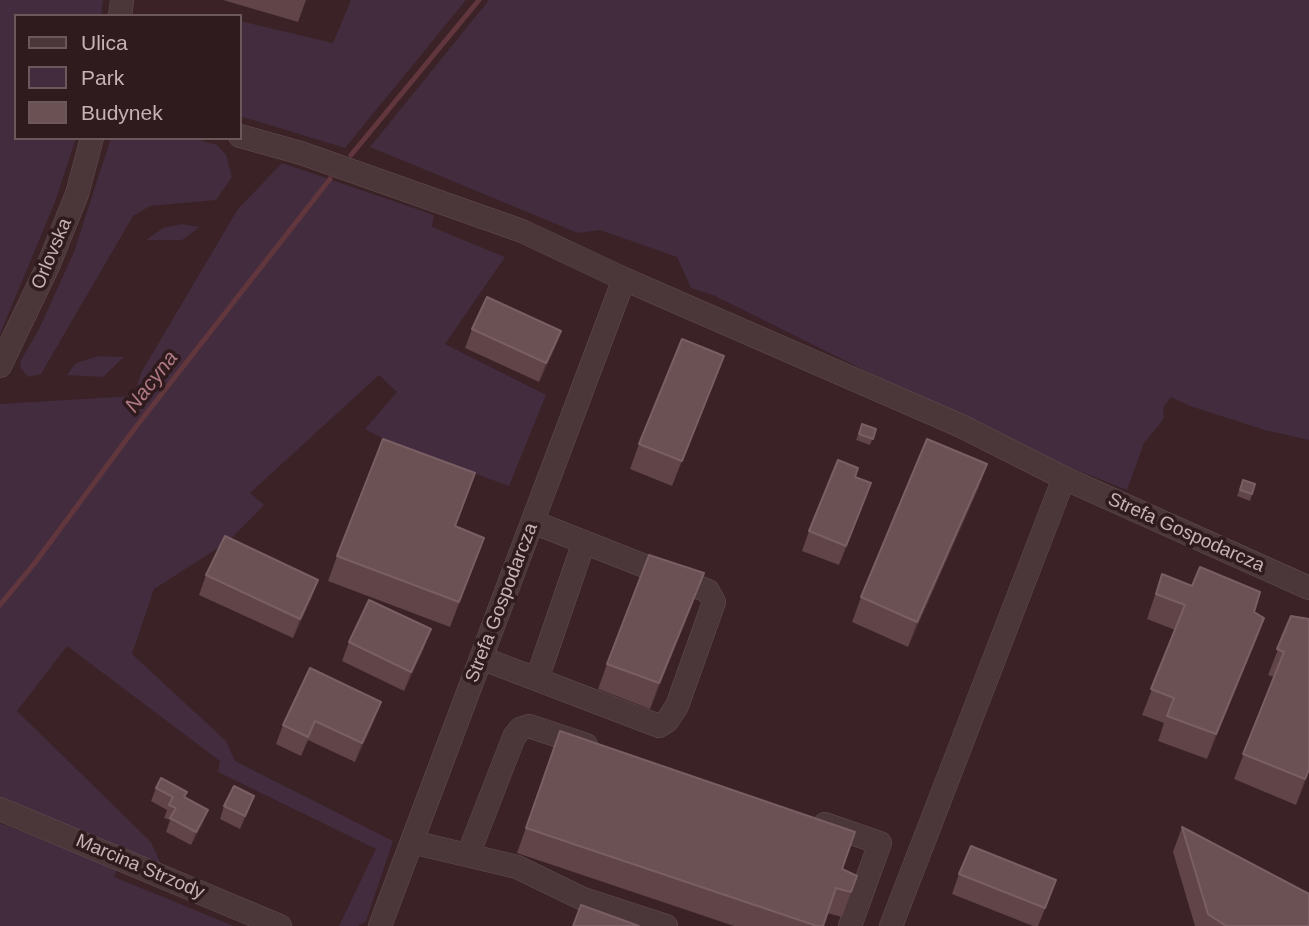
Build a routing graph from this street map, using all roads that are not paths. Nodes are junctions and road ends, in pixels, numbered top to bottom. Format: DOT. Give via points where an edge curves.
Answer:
graph roads {
  1 [pos="242,137"];
  2 [pos="91,140"];
  3 [pos="624,279"];
  4 [pos="0,366"];
  5 [pos="1064,478"];
  6 [pos="533,522"];
  7 [pos="584,542"];
  8 [pos="1309,588"];
  9 [pos="481,658"];
  10 [pos="537,679"];
  11 [pos="607,752"];
  12 [pos="0,808"];
  13 [pos="802,817"];
  14 [pos="412,842"];
  15 [pos="468,855"];
  16 [pos="281,926"];
  17 [pos="380,926"];
  18 [pos="666,926"];
  19 [pos="850,926"];
  20 [pos="891,926"];
  1 -- 3 [label="street, Strefa Gospodarcza" via="522,231"];
  2 -- 4 [label="street, Orlovska" via="77,194 48,266"];
  3 -- 5 [label="street, Strefa Gospodarcza" via="961,426"];
  3 -- 6 [label="street, Strefa Gospodarcza"];
  5 -- 8 [label="street, Strefa Gospodarcza"];
  5 -- 20 [label="street"];
  6 -- 7 [label="street"];
  6 -- 9 [label="street, Strefa Gospodarcza"];
  7 -- 10 [label="street"];
  7 -- 10 [label="street" via="708,591 714,602 677,706 659,726"];
  9 -- 10 [label="street"];
  9 -- 14 [label="street, Strefa Gospodarcza"];
  11 -- 15 [label="street" via="529,726 520,729"];
  12 -- 16 [label="street, Marcina Strzody"];
  13 -- 19 [label="street" via="880,843"];
  14 -- 15 [label="street"];
  14 -- 17 [label="street, Strefa Gospodarcza"];
  15 -- 18 [label="street" via="517,867 583,899"];
}
